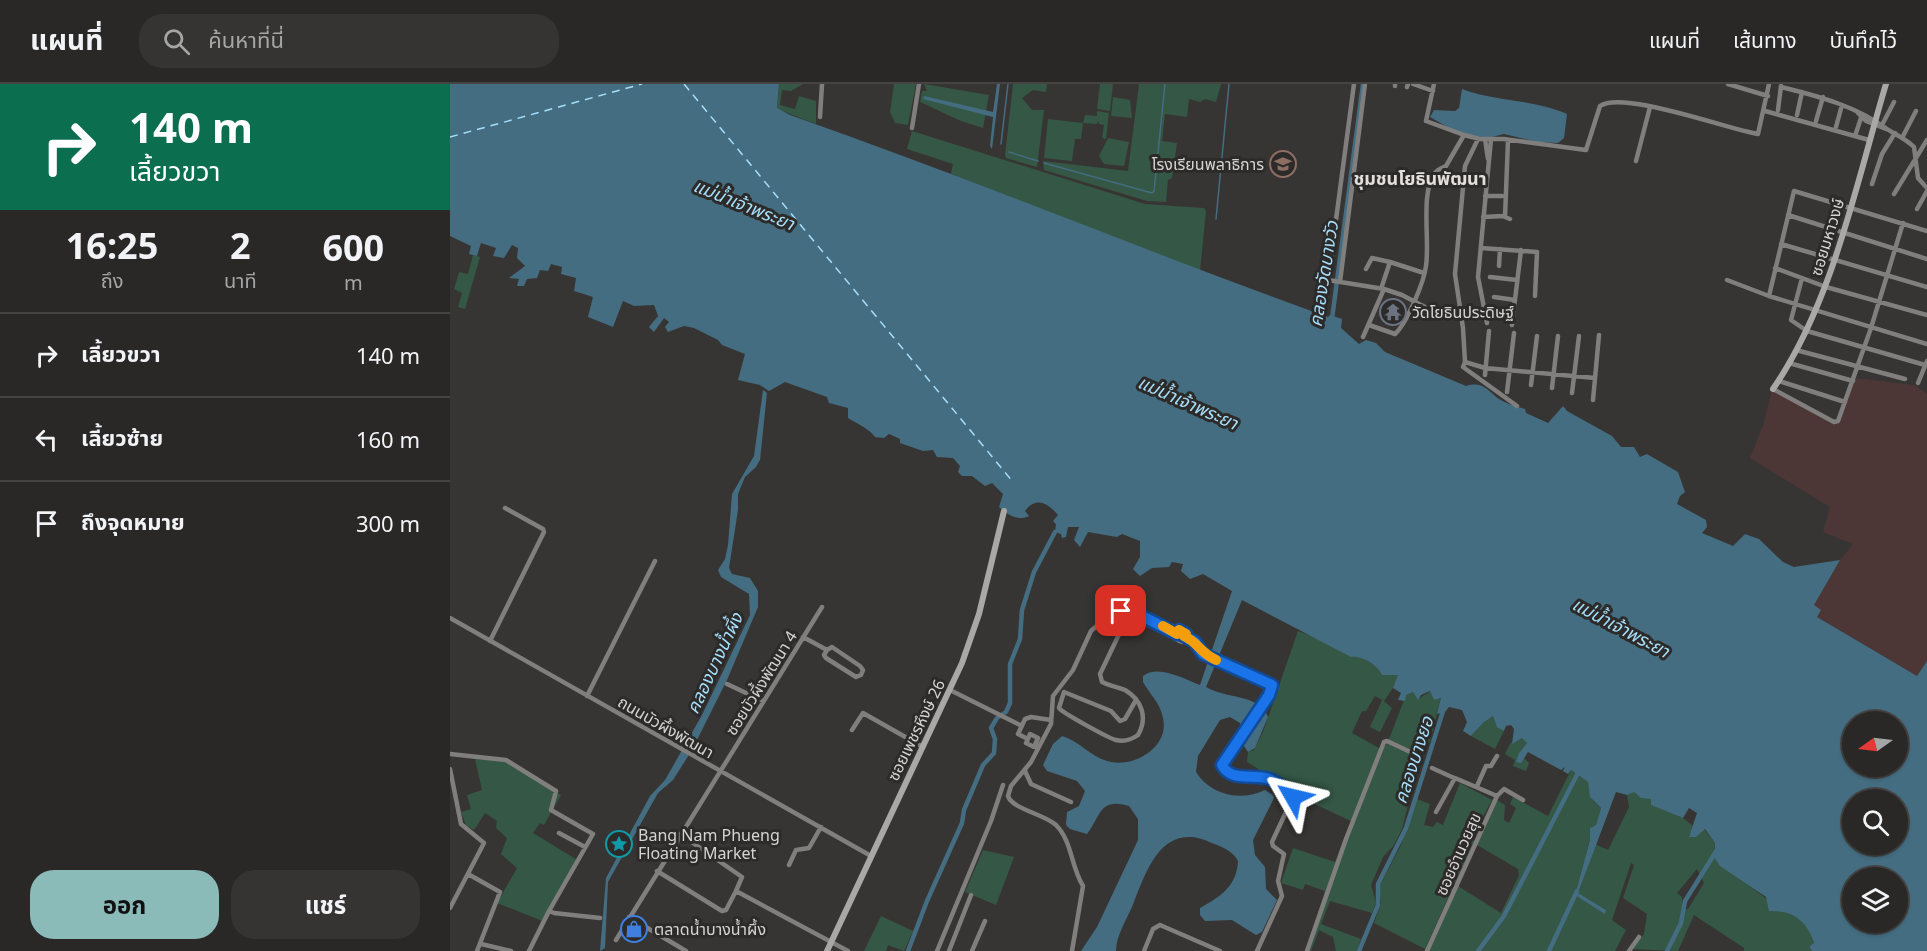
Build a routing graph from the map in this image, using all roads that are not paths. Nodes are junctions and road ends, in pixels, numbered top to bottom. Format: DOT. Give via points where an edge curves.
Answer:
graph roads {
  1 [pos="822,84"];
  2 [pos="919,84"];
  3 [pos="1354,84"];
  4 [pos="1365,84"];
  5 [pos="1413,84"];
  6 [pos="1434,84"];
  7 [pos="1728,84"];
  8 [pos="1769,84"];
  9 [pos="1800,84"];
  10 [pos="1886,84"];
  11 [pos="1782,86"];
  12 [pos="1433,91"];
  13 [pos="1801,92"];
  14 [pos="1768,96"];
  15 [pos="1823,98"];
  16 [pos="1894,102"];
  17 [pos="1842,105"];
  18 [pos="1650,107"];
  19 [pos="1778,110"];
  20 [pos="1765,111"];
  21 [pos="1916,111"];
  22 [pos="1797,115"];
  23 [pos="1860,115"];
  24 [pos="820,117"];
  25 [pos="1816,121"];
  26 [pos="1874,123"];
  27 [pos="1882,125"];
  28 [pos="1836,127"];
  29 [pos="912,128"];
  30 [pos="1888,130"];
  31 [pos="1856,133"];
  32 [pos="1895,133"];
  33 [pos="1464,135"];
  34 [pos="1902,138"];
  35 [pos="1476,139"];
  36 [pos="1488,139"];
  37 [pos="1508,140"];
  38 [pos="1869,140"];
  39 [pos="1927,140"];
  40 [pos="1917,157"];
  41 [pos="1636,161"];
  42 [pos="1872,184"];
  43 [pos="1927,189"];
  44 [pos="1894,194"];
  45 [pos="1485,196"];
  46 [pos="1502,196"];
  47 [pos="1850,207"];
  48 [pos="1917,209"];
  49 [pos="1788,215"];
  50 [pos="1503,216"];
  51 [pos="1483,217"];
  52 [pos="1510,219"];
  53 [pos="1903,223"];
  54 [pos="1927,231"];
  55 [pos="1841,233"];
  56 [pos="1781,244"];
  57 [pos="1481,248"];
  58 [pos="1500,249"];
  59 [pos="1895,249"];
  60 [pos="1521,250"];
  61 [pos="1538,252"];
  62 [pos="1545,252"];
  63 [pos="1834,258"];
  64 [pos="1927,259"];
  65 [pos="1390,262"];
  66 [pos="1499,266"];
  67 [pos="1775,268"];
  68 [pos="1366,269"];
  69 [pos="1425,273"];
  70 [pos="1887,274"];
  71 [pos="1490,277"];
  72 [pos="1802,278"];
  73 [pos="1517,280"];
  74 [pos="1727,280"];
  75 [pos="1339,282"];
  76 [pos="1826,287"];
  77 [pos="1927,287"];
  78 [pos="1383,289"];
  79 [pos="1535,296"];
  80 [pos="1769,296"];
  81 [pos="1494,297"];
  82 [pos="1515,300"];
  83 [pos="1879,300"];
  84 [pos="1414,301"];
  85 [pos="1795,303"];
  86 [pos="1816,310"];
  87 [pos="1927,315"];
  88 [pos="1498,316"];
  89 [pos="1444,317"];
  90 [pos="1513,318"];
  91 [pos="1487,323"];
  92 [pos="1369,325"];
  93 [pos="1512,325"];
  94 [pos="1871,328"];
  95 [pos="1489,331"];
  96 [pos="1807,331"];
  97 [pos="1514,333"];
  98 [pos="1599,335"];
  99 [pos="1537,336"];
  100 [pos="1558,336"];
  101 [pos="1579,336"];
  102 [pos="1363,337"];
  103 [pos="1926,344"];
  104 [pos="1864,348"];
  105 [pos="1796,350"];
  106 [pos="1466,362"];
  107 [pos="1789,363"];
  108 [pos="1924,364"];
  109 [pos="1858,366"];
  110 [pos="1485,368"];
  111 [pos="1509,370"];
  112 [pos="1532,372"];
  113 [pos="1553,374"];
  114 [pos="1485,375"];
  115 [pos="1574,376"];
  116 [pos="1594,378"];
  117 [pos="1905,379"];
  118 [pos="1779,381"];
  119 [pos="1853,381"];
  120 [pos="1918,383"];
  121 [pos="1531,385"];
  122 [pos="1552,388"];
  123 [pos="1773,389"];
  124 [pos="1507,392"];
  125 [pos="1572,393"];
  126 [pos="1593,400"];
  127 [pos="1845,402"];
  128 [pos="1517,406"];
  129 [pos="505,508"];
  130 [pos="1004,511"];
  131 [pos="656,561"];
  132 [pos="822,607"];
  133 [pos="1121,611"];
  134 [pos="450,618"];
  135 [pos="803,637"];
  136 [pos="490,641"];
  137 [pos="827,650"];
  138 [pos="727,684"];
  139 [pos="1059,686"];
  140 [pos="950,690"];
  141 [pos="1064,692"];
  142 [pos="587,696"];
  143 [pos="1136,700"];
  144 [pos="763,701"];
  145 [pos="1051,720"];
  146 [pos="1022,726"];
  147 [pos="852,730"];
  148 [pos="1028,739"];
  149 [pos="923,747"];
  150 [pos="450,754"];
  151 [pos="1419,756"];
  152 [pos="1497,756"];
  153 [pos="1432,768"];
  154 [pos="450,769"];
  155 [pos="1025,771"];
  156 [pos="720,772"];
  157 [pos="1454,778"];
  158 [pos="1003,785"];
  159 [pos="1477,786"];
  160 [pos="1497,796"];
  161 [pos="1523,800"];
  162 [pos="1071,802"];
  163 [pos="1437,812"];
  164 [pos="821,827"];
  165 [pos="560,833"];
  166 [pos="680,834"];
  167 [pos="585,847"];
  168 [pos="872,856"];
  169 [pos="789,865"];
  170 [pos="657,871"];
  171 [pos="468,874"];
  172 [pos="736,891"];
  173 [pos="971,896"];
  174 [pos="450,908"];
  175 [pos="549,911"];
  176 [pos="629,917"];
  177 [pos="600,918"];
  178 [pos="985,921"];
  179 [pos="1639,937"];
  180 [pos="616,940"];
  181 [pos="831,943"];
  182 [pos="481,944"];
  183 [pos="477,951"];
  184 [pos="511,951"];
  185 [pos="529,951"];
  186 [pos="686,951"];
  187 [pos="827,951"];
  188 [pos="848,951"];
  189 [pos="937,951"];
  190 [pos="949,951"];
  191 [pos="972,951"];
  192 [pos="1072,951"];
  193 [pos="1143,951"];
  194 [pos="1220,951"];
  195 [pos="1257,951"];
  196 [pos="1307,951"];
  197 [pos="1427,951"];
  198 [pos="1629,951"];
  1 -- 24 [label="street"];
  2 -- 29 [label="street"];
  3 -- 75 [label="street" via="1328,280"];
  4 -- 75 [label="street"];
  5 -- 12 [label="street"];
  6 -- 12 [label="street"];
  7 -- 14 [label="street"];
  8 -- 14 [label="street"];
  9 -- 13 [label="street"];
  10 -- 26 [label="street, ซอยมหาวงษ์"];
  11 -- 13 [label="street"];
  11 -- 19 [label="street"];
  12 -- 33 [label="street" via="1426,121"];
  13 -- 15 [label="street"];
  13 -- 22 [label="street"];
  14 -- 20 [label="street"];
  15 -- 17 [label="street"];
  15 -- 25 [label="street"];
  16 -- 27 [label="street"];
  17 -- 23 [label="street"];
  17 -- 28 [label="street"];
  18 -- 20 [label="street" via="1758,134"];
  18 -- 37 [label="street" via="1611,101 1601,105 1586,150"];
  18 -- 41 [label="street"];
  20 -- 38 [label="street"];
  21 -- 34 [label="street"];
  23 -- 26 [label="street"];
  23 -- 31 [label="street"];
  26 -- 27 [label="street"];
  26 -- 30 [label="street"];
  26 -- 38 [label="street, ซอยมหาวงษ์"];
  27 -- 30 [label="street"];
  30 -- 32 [label="street"];
  32 -- 34 [label="street"];
  32 -- 42 [label="street" via="1882,154"];
  33 -- 35 [label="street"];
  33 -- 69 [label="street" via="1446,166 1431,179"];
  34 -- 40 [label="street" via="1914,147"];
  35 -- 36 [label="street"];
  35 -- 106 [label="street" via="1465,166 1455,274"];
  36 -- 37 [label="street"];
  36 -- 45 [label="street"];
  37 -- 52 [label="street" via="1504,208 1505,217"];
  38 -- 47 [label="street, ซอยมหาวงษ์"];
  39 -- 40 [label="street"];
  40 -- 43 [label="street" via="1918,178"];
  40 -- 44 [label="street"];
  43 -- 48 [label="street"];
  45 -- 46 [label="street"];
  45 -- 51 [label="street"];
  47 -- 49 [label="street" via="1795,190"];
  47 -- 53 [label="street"];
  47 -- 55 [label="street, ซอยมหาวงษ์"];
  49 -- 55 [label="street"];
  49 -- 56 [label="street"];
  50 -- 51 [label="street"];
  51 -- 57 [label="street"];
  53 -- 54 [label="street"];
  53 -- 59 [label="street"];
  55 -- 59 [label="street"];
  55 -- 63 [label="street, ซอยมหาวงษ์"];
  56 -- 63 [label="street"];
  56 -- 67 [label="street"];
  57 -- 58 [label="street"];
  57 -- 91 [label="street" via="1478,277"];
  58 -- 60 [label="street"];
  58 -- 66 [label="street"];
  59 -- 64 [label="street"];
  59 -- 70 [label="street"];
  60 -- 61 [label="street"];
  60 -- 73 [label="street"];
  61 -- 62 [label="street"];
  61 -- 79 [label="street"];
  63 -- 70 [label="street"];
  63 -- 76 [label="street, ซอยมหาวงษ์"];
  65 -- 68 [label="street" via="1372,258"];
  65 -- 69 [label="street"];
  65 -- 78 [label="street"];
  67 -- 72 [label="street"];
  67 -- 80 [label="street"];
  69 -- 84 [label="street"];
  70 -- 77 [label="street"];
  70 -- 83 [label="street"];
  71 -- 73 [label="street"];
  72 -- 76 [label="street"];
  72 -- 85 [label="street"];
  73 -- 82 [label="street"];
  74 -- 80 [label="street"];
  75 -- 78 [label="street"];
  76 -- 83 [label="street"];
  76 -- 86 [label="street, ซอยมหาวงษ์"];
  78 -- 84 [label="street"];
  78 -- 92 [label="street"];
  80 -- 85 [label="street"];
  81 -- 82 [label="street"];
  82 -- 90 [label="street"];
  83 -- 87 [label="street"];
  83 -- 94 [label="street"];
  84 -- 89 [label="street"];
  84 -- 92 [label="street" via="1398,332"];
  85 -- 86 [label="street"];
  85 -- 96 [label="street" via="1791,320"];
  86 -- 94 [label="street"];
  86 -- 96 [label="street, ซอยมหาวงษ์"];
  88 -- 90 [label="street"];
  90 -- 93 [label="street"];
  92 -- 102 [label="street"];
  94 -- 103 [label="street"];
  94 -- 104 [label="street"];
  95 -- 110 [label="street"];
  96 -- 104 [label="street"];
  96 -- 105 [label="street, ซอยมหาวงษ์"];
  97 -- 111 [label="street"];
  98 -- 116 [label="street"];
  99 -- 112 [label="street"];
  100 -- 113 [label="street"];
  101 -- 115 [label="street"];
  104 -- 108 [label="street"];
  104 -- 109 [label="street"];
  105 -- 107 [label="street, ซอยมหาวงษ์"];
  105 -- 109 [label="street"];
  106 -- 110 [label="street"];
  106 -- 128 [label="street" via="1464,369"];
  107 -- 118 [label="street, ซอยมหาวงษ์"];
  107 -- 119 [label="street"];
  108 -- 120 [label="street"];
  109 -- 117 [label="street"];
  109 -- 119 [label="street"];
  110 -- 111 [label="street"];
  110 -- 114 [label="street"];
  111 -- 112 [label="street"];
  111 -- 124 [label="street"];
  112 -- 113 [label="street"];
  112 -- 121 [label="street"];
  113 -- 115 [label="street"];
  113 -- 122 [label="street"];
  115 -- 116 [label="street"];
  115 -- 125 [label="street"];
  116 -- 126 [label="street"];
  118 -- 123 [label="street, ซอยมหาวงษ์"];
  118 -- 127 [label="street"];
  119 -- 127 [label="street"];
  123 -- 127 [label="street" via="1834,422 1838,421"];
  129 -- 136 [label="street" via="544,532"];
  130 -- 140 [label="street, ซอยเพชรหึงษ์ 26" via="979,614"];
  131 -- 142 [label="street"];
  132 -- 135 [label="street, ซอยบัวผึ้งพัฒนา 4"];
  133 -- 139 [label="street" via="1109,615 1091,631 1073,670"];
  133 -- 143 [label="street" via="1123,626 1101,679"];
  133 -- 195 [label="street" via="1134,612 1177,634 1175,639 1182,642 1184,636 1195,642 1203,654 1272,685 1231,754 1223,760 1224,770 1237,776 1269,778 1293,797 1272,842 1284,854 1278,881 1282,896"];
  134 -- 136 [label="street, ถนนบัวผึ้งพัฒนา"];
  135 -- 137 [label="street"];
  135 -- 144 [label="street, ซอยบัวผึ้งพัฒนา 4"];
  136 -- 142 [label="street, ถนนบัวผึ้งพัฒนา"];
  137 -- 137 [label="street" via="832,647 860,666 861,675 856,677 826,658"];
  138 -- 144 [label="street"];
  139 -- 141 [label="street"];
  139 -- 145 [label="street" via="1051,705"];
  140 -- 146 [label="street"];
  140 -- 149 [label="street, ซอยเพชรหึงษ์ 26"];
  141 -- 143 [label="street" via="1111,711 1120,721"];
  141 -- 143 [label="street" via="1059,702 1061,711 1118,741 1134,738 1142,729 1144,717"];
  142 -- 156 [label="street, ถนนบัวผึ้งพัฒนา"];
  144 -- 156 [label="street, ซอยบัวผึ้งพัฒนา 4"];
  145 -- 146 [label="street" via="1028,717"];
  145 -- 155 [label="street"];
  146 -- 148 [label="street" via="1018,734"];
  147 -- 149 [label="street" via="863,713"];
  149 -- 168 [label="street, ซอยเพชรหึงษ์ 26"];
  150 -- 167 [label="street" via="506,760 556,791 551,810 592,834"];
  151 -- 196 [label="street" via="1384,742"];
  152 -- 159 [label="street" via="1491,766 1486,766"];
  153 -- 157 [label="street"];
  154 -- 171 [label="street" via="461,824 484,843"];
  155 -- 162 [label="street" via="1031,784"];
  155 -- 192 [label="street" via="1011,786 1009,801 1057,826 1083,886"];
  156 -- 164 [label="street, ถนนบัวผึ้งพัฒนา"];
  156 -- 166 [label="street, ซอยบัวผึ้งพัฒนา 4"];
  157 -- 159 [label="street"];
  157 -- 163 [label="street"];
  158 -- 189 [label="street"];
  159 -- 160 [label="street"];
  160 -- 161 [label="street" via="1504,789"];
  160 -- 197 [label="street, ซอยอำนวยสุข"];
  164 -- 168 [label="street, ถนนบัวผึ้งพัฒนา"];
  164 -- 169 [label="street" via="809,848 796,850"];
  165 -- 167 [label="street"];
  166 -- 170 [label="street, ซอยบัวผึ้งพัฒนา 4"];
  166 -- 172 [label="street" via="742,877"];
  167 -- 175 [label="street"];
  168 -- 181 [label="street, ซอยเพชรหึงษ์ 26"];
  170 -- 172 [label="street" via="723,911"];
  170 -- 176 [label="street, ซอยบัวผึ้งพัฒนา 4"];
  171 -- 174 [label="street"];
  171 -- 182 [label="street" via="500,891"];
  172 -- 181 [label="street"];
  173 -- 190 [label="street"];
  175 -- 177 [label="street"];
  175 -- 185 [label="street"];
  176 -- 180 [label="street, ซอยบัวผึ้งพัฒนา 4"];
  176 -- 186 [label="street"];
  178 -- 191 [label="street"];
  179 -- 198 [label="street"];
  181 -- 187 [label="street, ซอยเพชรหึงษ์ 26"];
  181 -- 188 [label="street"];
  182 -- 183 [label="street"];
  182 -- 184 [label="street"];
  193 -- 194 [label="street" via="1153,929 1160,925"];
}
